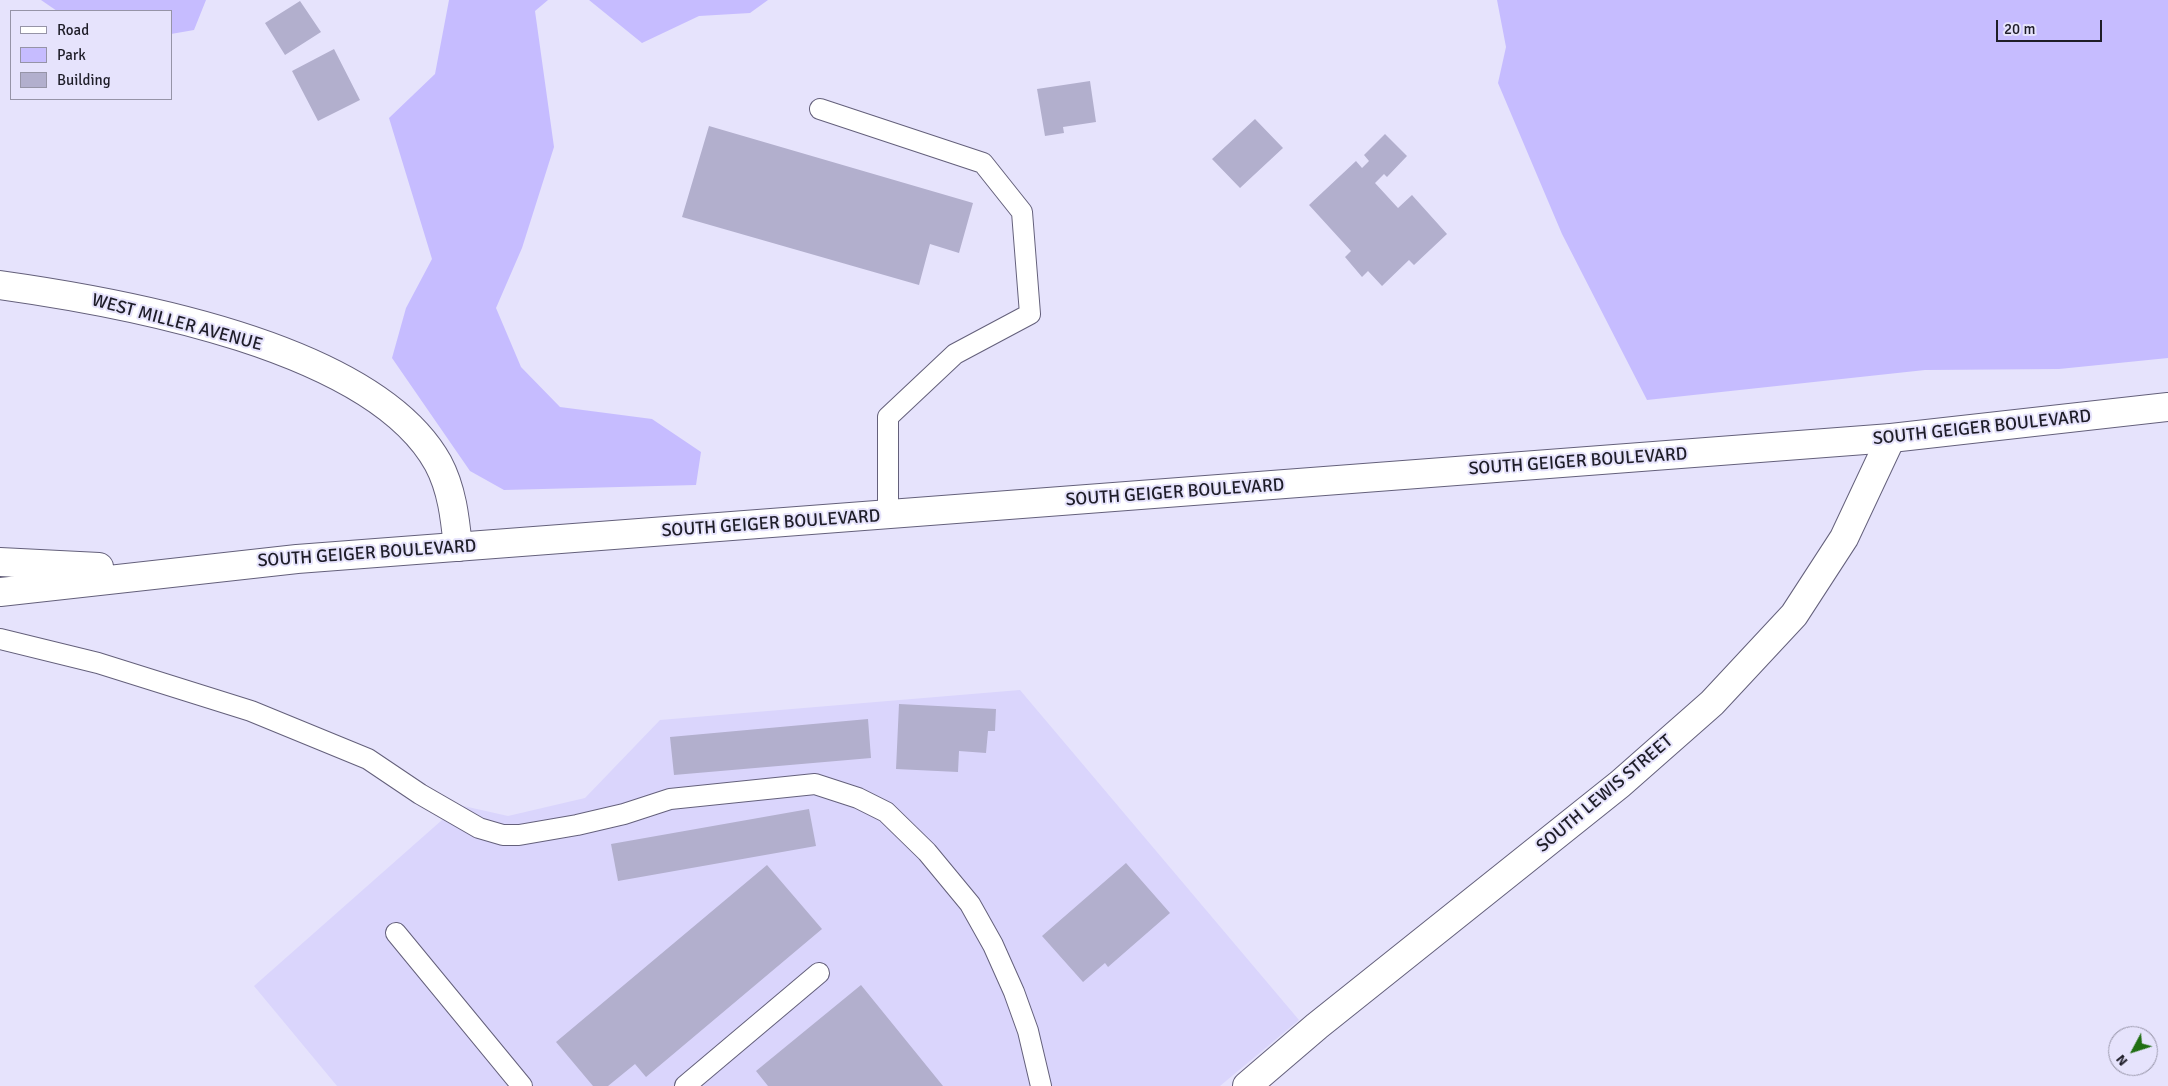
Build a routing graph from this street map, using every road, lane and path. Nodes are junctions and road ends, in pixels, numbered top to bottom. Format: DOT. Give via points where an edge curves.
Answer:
graph roads {
  1 [pos="820,110"];
  2 [pos="0,286"];
  3 [pos="2168,407"];
  4 [pos="1891,438"];
  5 [pos="888,515"];
  6 [pos="458,547"];
  7 [pos="0,562"];
  8 [pos="180,570"];
  9 [pos="0,592"];
  10 [pos="0,639"];
  11 [pos="396,933"];
  12 [pos="819,973"];
  13 [pos="522,1086"];
  14 [pos="686,1086"];
  15 [pos="1041,1086"];
  16 [pos="1246,1086"];
  1 -- 5 [label="lane" via="983,163 1022,212 1030,314 955,354 888,417"];
  2 -- 6 [label="street, WEST MILLER AVENUE" via="82,297 190,322 280,352 349,383 394,413 433,456 450,493"];
  3 -- 4 [label="street, SOUTH GEIGER BOULEVARD"];
  4 -- 5 [label="street, SOUTH GEIGER BOULEVARD"];
  4 -- 16 [label="street, SOUTH LEWIS STREET" via="1844,538 1794,615 1712,704 1620,784"];
  5 -- 6 [label="street, SOUTH GEIGER BOULEVARD"];
  6 -- 8 [label="street, SOUTH GEIGER BOULEVARD"];
  7 -- 8 [label="street"];
  8 -- 9 [label="street"];
  10 -- 15 [label="lane" via="98,663 252,711 368,759 479,828 503,835 577,825 670,799 815,784 858,798 886,812 927,852 970,904 1014,992 1028,1031"];
  11 -- 13 [label="lane"];
  12 -- 14 [label="lane"];
}
